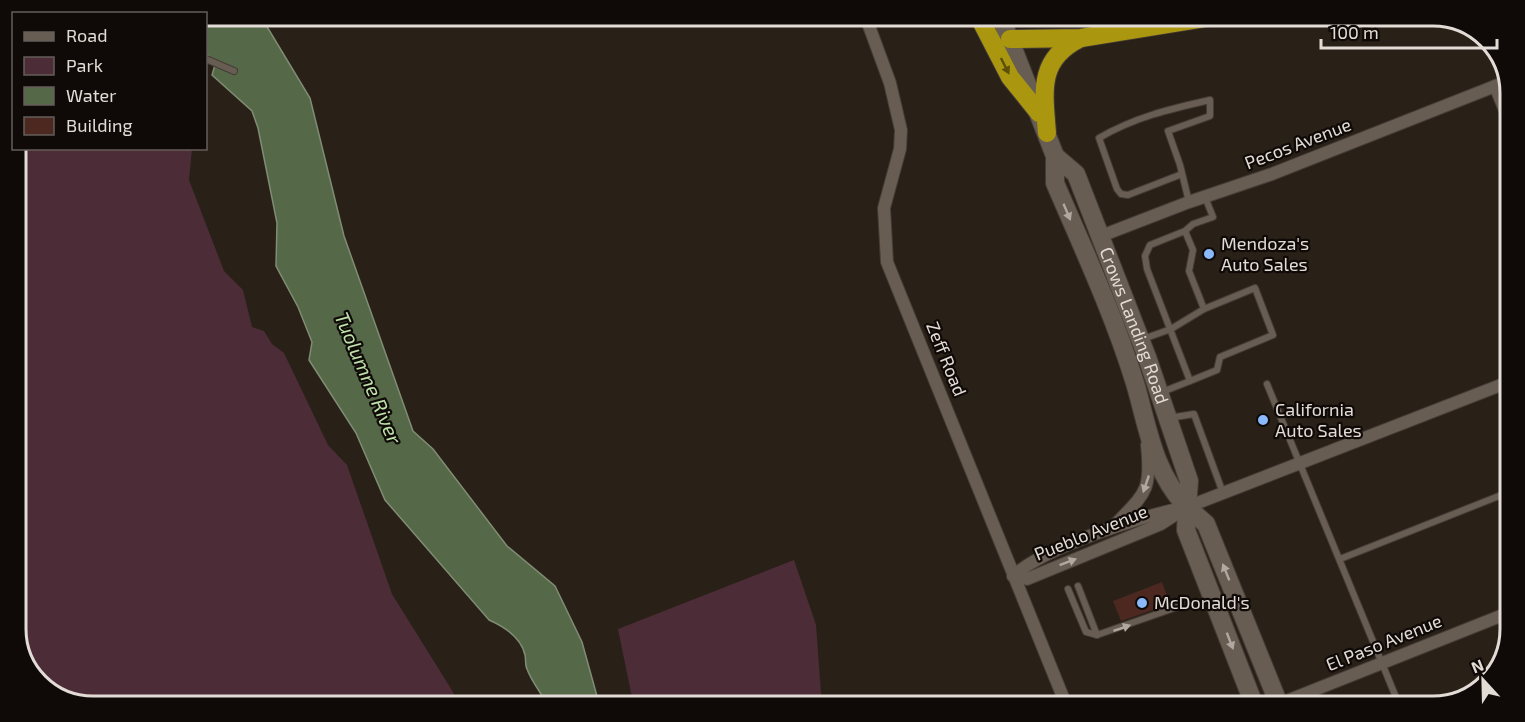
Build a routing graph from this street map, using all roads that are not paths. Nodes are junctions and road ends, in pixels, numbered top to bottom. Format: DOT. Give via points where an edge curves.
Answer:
graph roads {
  1 [pos="869,26"];
  2 [pos="984,26"];
  3 [pos="1005,26"];
  4 [pos="1155,26"];
  5 [pos="1081,38"];
  6 [pos="1010,39"];
  7 [pos="207,59"];
  8 [pos="234,71"];
  9 [pos="1499,85"];
  10 [pos="1495,86"];
  11 [pos="1499,96"];
  12 [pos="1039,113"];
  13 [pos="1047,133"];
  14 [pos="1055,156"];
  15 [pos="1182,174"];
  16 [pos="1205,196"];
  17 [pos="1189,202"];
  18 [pos="1185,231"];
  19 [pos="1101,236"];
  20 [pos="1204,309"];
  21 [pos="1171,328"];
  22 [pos="1140,340"];
  23 [pos="1190,381"];
  24 [pos="1267,384"];
  25 [pos="1500,386"];
  26 [pos="1159,393"];
  27 [pos="1168,418"];
  28 [pos="1145,426"];
  29 [pos="1301,463"];
  30 [pos="1223,494"];
  31 [pos="1500,496"];
  32 [pos="1187,507"];
  33 [pos="1112,529"];
  34 [pos="1340,559"];
  35 [pos="1013,576"];
  36 [pos="1078,586"];
  37 [pos="1068,590"];
  38 [pos="1180,606"];
  39 [pos="1500,616"];
  40 [pos="1097,635"];
  41 [pos="1382,663"];
  42 [pos="1062,696"];
  43 [pos="1251,696"];
  44 [pos="1276,696"];
  45 [pos="1302,696"];
  46 [pos="1396,696"];
  1 -- 35 [label="street, Zeff Road" via="890,83 901,130 900,149 884,208 887,262"];
  2 -- 12 [label="highway, one-way" via="1010,77"];
  3 -- 6 [label="main road, Crows Landing Road"];
  4 -- 5 [label="highway"];
  5 -- 6 [label="highway"];
  5 -- 13 [label="highway" via="1059,52 1046,76"];
  6 -- 12 [label="main road, Crows Landing Road"];
  7 -- 8 [label="lane"];
  9 -- 10 [label="street, Pecos Avenue"];
  10 -- 11 [label="street"];
  10 -- 16 [label="street, Pecos Avenue" via="1272,174"];
  12 -- 13 [label="main road, Crows Landing Road"];
  13 -- 14 [label="main road, Crows Landing Road"];
  14 -- 19 [label="main road, Crows Landing Road" via="1076,174"];
  14 -- 28 [label="main road, Crows Landing Road, one-way" via="1055,183 1135,383"];
  15 -- 15 [label="lane" via="1168,131 1210,116 1210,100 1155,112 1099,138 1121,194 1128,195"];
  15 -- 17 [label="lane"];
  16 -- 17 [label="street, Pecos Avenue"];
  16 -- 18 [label="lane" via="1213,217"];
  17 -- 19 [label="street, Pecos Avenue"];
  18 -- 20 [label="lane" via="1193,250 1189,271"];
  18 -- 21 [label="lane" via="1150,245 1145,256"];
  19 -- 22 [label="main road, Crows Landing Road"];
  20 -- 21 [label="lane"];
  20 -- 23 [label="lane" via="1255,288 1273,335 1220,357 1217,370"];
  21 -- 22 [label="lane"];
  21 -- 23 [label="lane"];
  22 -- 26 [label="main road, Crows Landing Road"];
  23 -- 26 [label="lane"];
  24 -- 29 [label="lane"];
  25 -- 29 [label="street, Pueblo Avenue"];
  26 -- 27 [label="main road, Crows Landing Road"];
  27 -- 30 [label="lane" via="1194,414"];
  27 -- 32 [label="main road, Crows Landing Road" via="1189,481"];
  28 -- 32 [label="main road, Crows Landing Road" via="1170,490"];
  28 -- 33 [label="street, one-way" via="1150,477 1141,497"];
  29 -- 30 [label="street, Pueblo Avenue"];
  29 -- 34 [label="lane"];
  30 -- 32 [label="street, Pueblo Avenue"];
  31 -- 34 [label="lane"];
  32 -- 33 [label="street, Pueblo Avenue" via="1152,514"];
  35 -- 32 [label="street, Pueblo Avenue, one-way" via="1027,579 1161,524"];
  32 -- 43 [label="main road, Crows Landing Road, one-way" via="1186,530"];
  44 -- 32 [label="main road, Crows Landing Road, one-way" via="1206,524"];
  33 -- 35 [label="street, Pueblo Avenue" via="1028,562"];
  34 -- 41 [label="lane"];
  35 -- 42 [label="street, Zeff Road"];
  36 -- 40 [label="lane"];
  37 -- 40 [label="lane" via="1086,632"];
  40 -- 38 [label="lane, one-way"];
  39 -- 41 [label="street, El Paso Avenue"];
  41 -- 45 [label="street, El Paso Avenue"];
  41 -- 46 [label="lane"];
}
